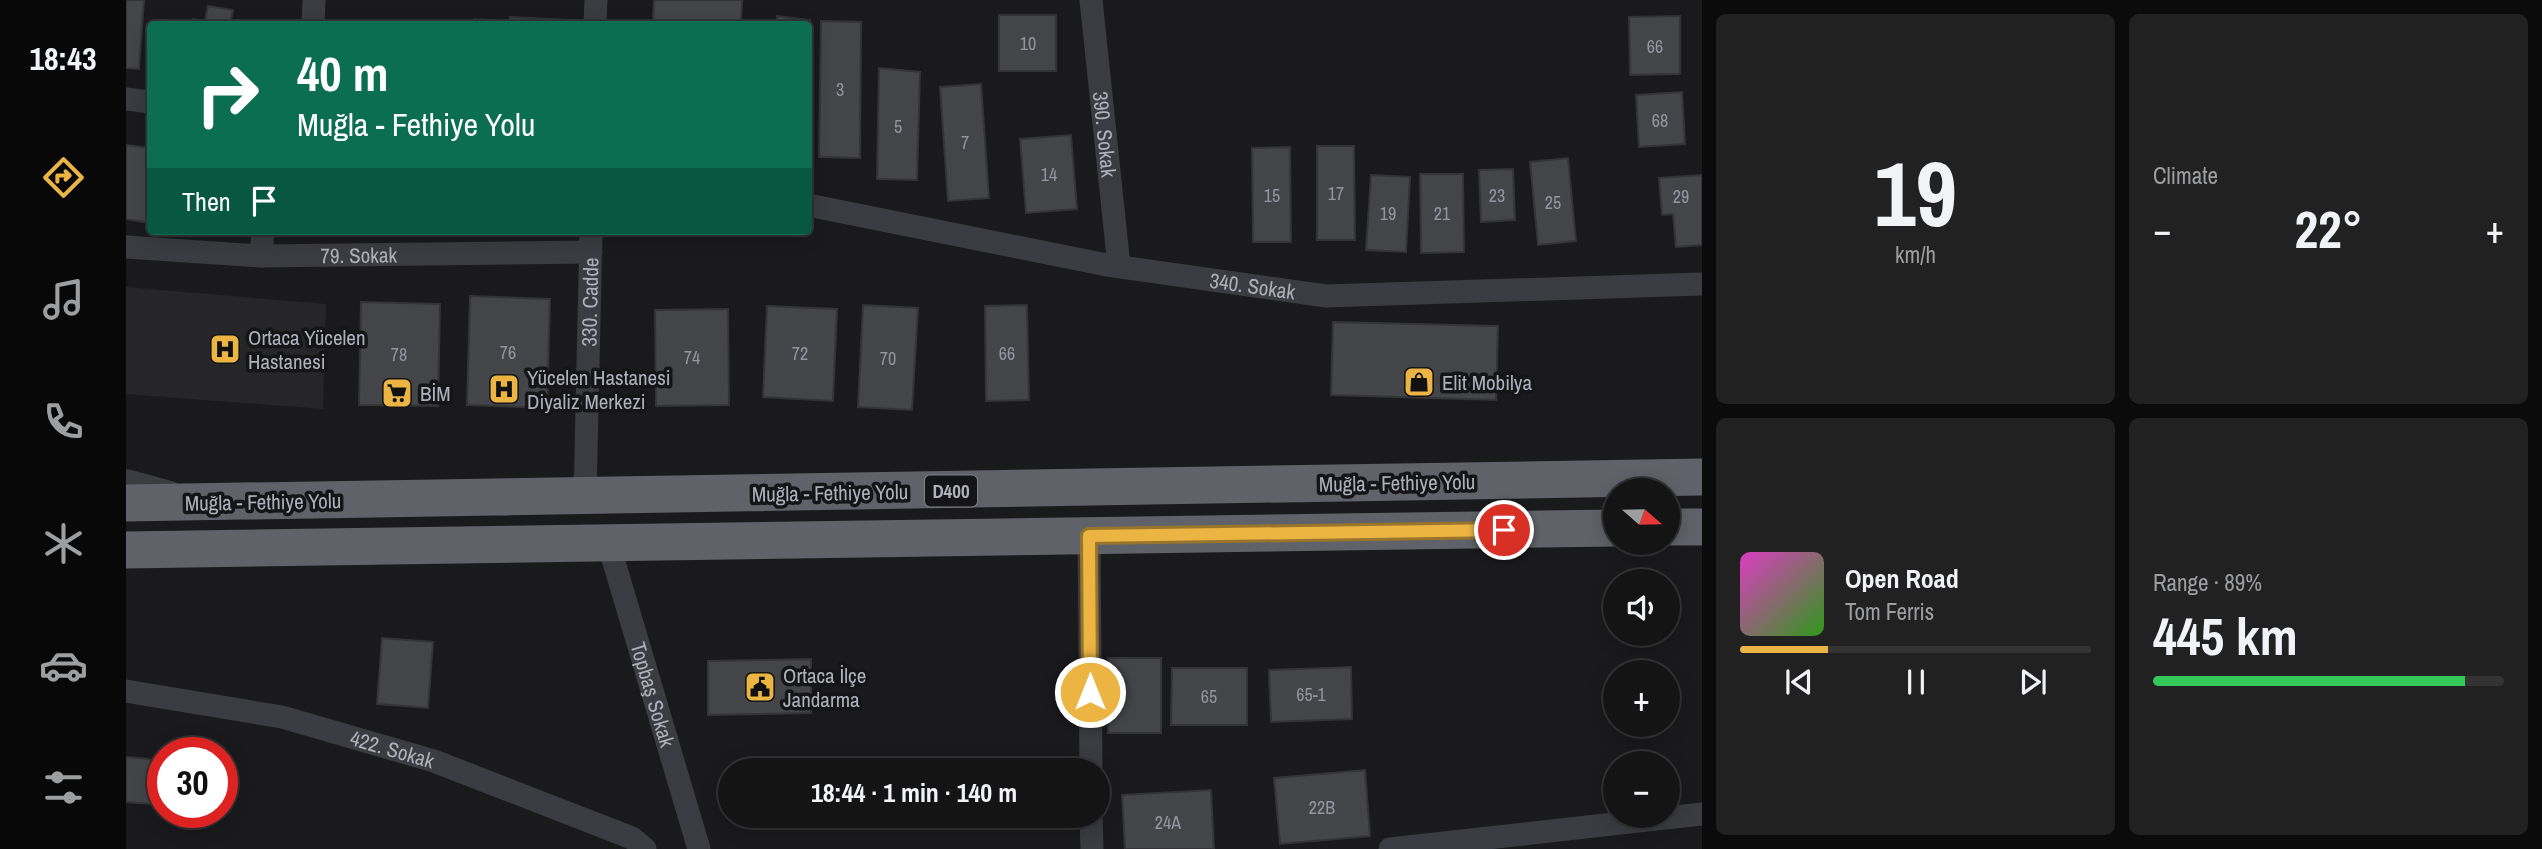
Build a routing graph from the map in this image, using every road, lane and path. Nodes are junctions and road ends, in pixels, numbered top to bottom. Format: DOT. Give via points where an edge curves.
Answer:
graph roads {
  1 [pos="314,0"];
  2 [pos="596,0"];
  3 [pos="1091,0"];
  4 [pos="313,21"];
  5 [pos="595,21"];
  6 [pos="126,99"];
  7 [pos="147,102"];
  8 [pos="812,206"];
  9 [pos="263,235"];
  10 [pos="439,242"];
  11 [pos="591,242"];
  12 [pos="126,247"];
  13 [pos="261,256"];
  14 [pos="1119,266"];
  15 [pos="1702,284"];
  16 [pos="1702,477"];
  17 [pos="126,483"];
  18 [pos="586,498"];
  19 [pos="126,503"];
  20 [pos="199,503"];
  21 [pos="1680,527"];
  22 [pos="1702,527"];
  23 [pos="1603,528"];
  24 [pos="1089,536"];
  25 [pos="608,542"];
  26 [pos="126,550"];
  27 [pos="126,691"];
  28 [pos="1091,758"];
  29 [pos="1702,814"];
  30 [pos="1091,828"];
  31 [pos="645,849"];
  32 [pos="699,849"];
  33 [pos="1092,849"];
  34 [pos="1390,849"];
  1 -- 4 [label="street"];
  2 -- 5 [label="street"];
  3 -- 14 [label="street, 390. Sokak"];
  6 -- 7 [label="street"];
  8 -- 14 [label="street, 340. Sokak"];
  9 -- 13 [label="street"];
  10 -- 11 [label="street, 79. Sokak"];
  10 -- 13 [label="street, 79. Sokak"];
  11 -- 18 [label="street, 330. Cadde"];
  12 -- 13 [label="street, 79. Sokak"];
  14 -- 15 [label="street, 340. Sokak" via="1326,296"];
  16 -- 18 [label="highway, Muğla - Fethiye Yolu / D400"];
  17 -- 20 [label="street"];
  18 -- 20 [label="highway, Muğla - Fethiye Yolu / D400"];
  19 -- 20 [label="highway, Muğla - Fethiye Yolu / D400"];
  21 -- 22 [label="highway"];
  23 -- 24 [label="highway, D400"];
  24 -- 25 [label="highway, D400"];
  24 -- 28 [label="street"];
  25 -- 26 [label="highway, D400"];
  25 -- 32 [label="street, Topbaş Sokak"];
  27 -- 31 [label="street, 422. Sokak" via="282,718 433,761 632,838"];
  29 -- 34 [label="street"];
  30 -- 33 [label="street"];
}
